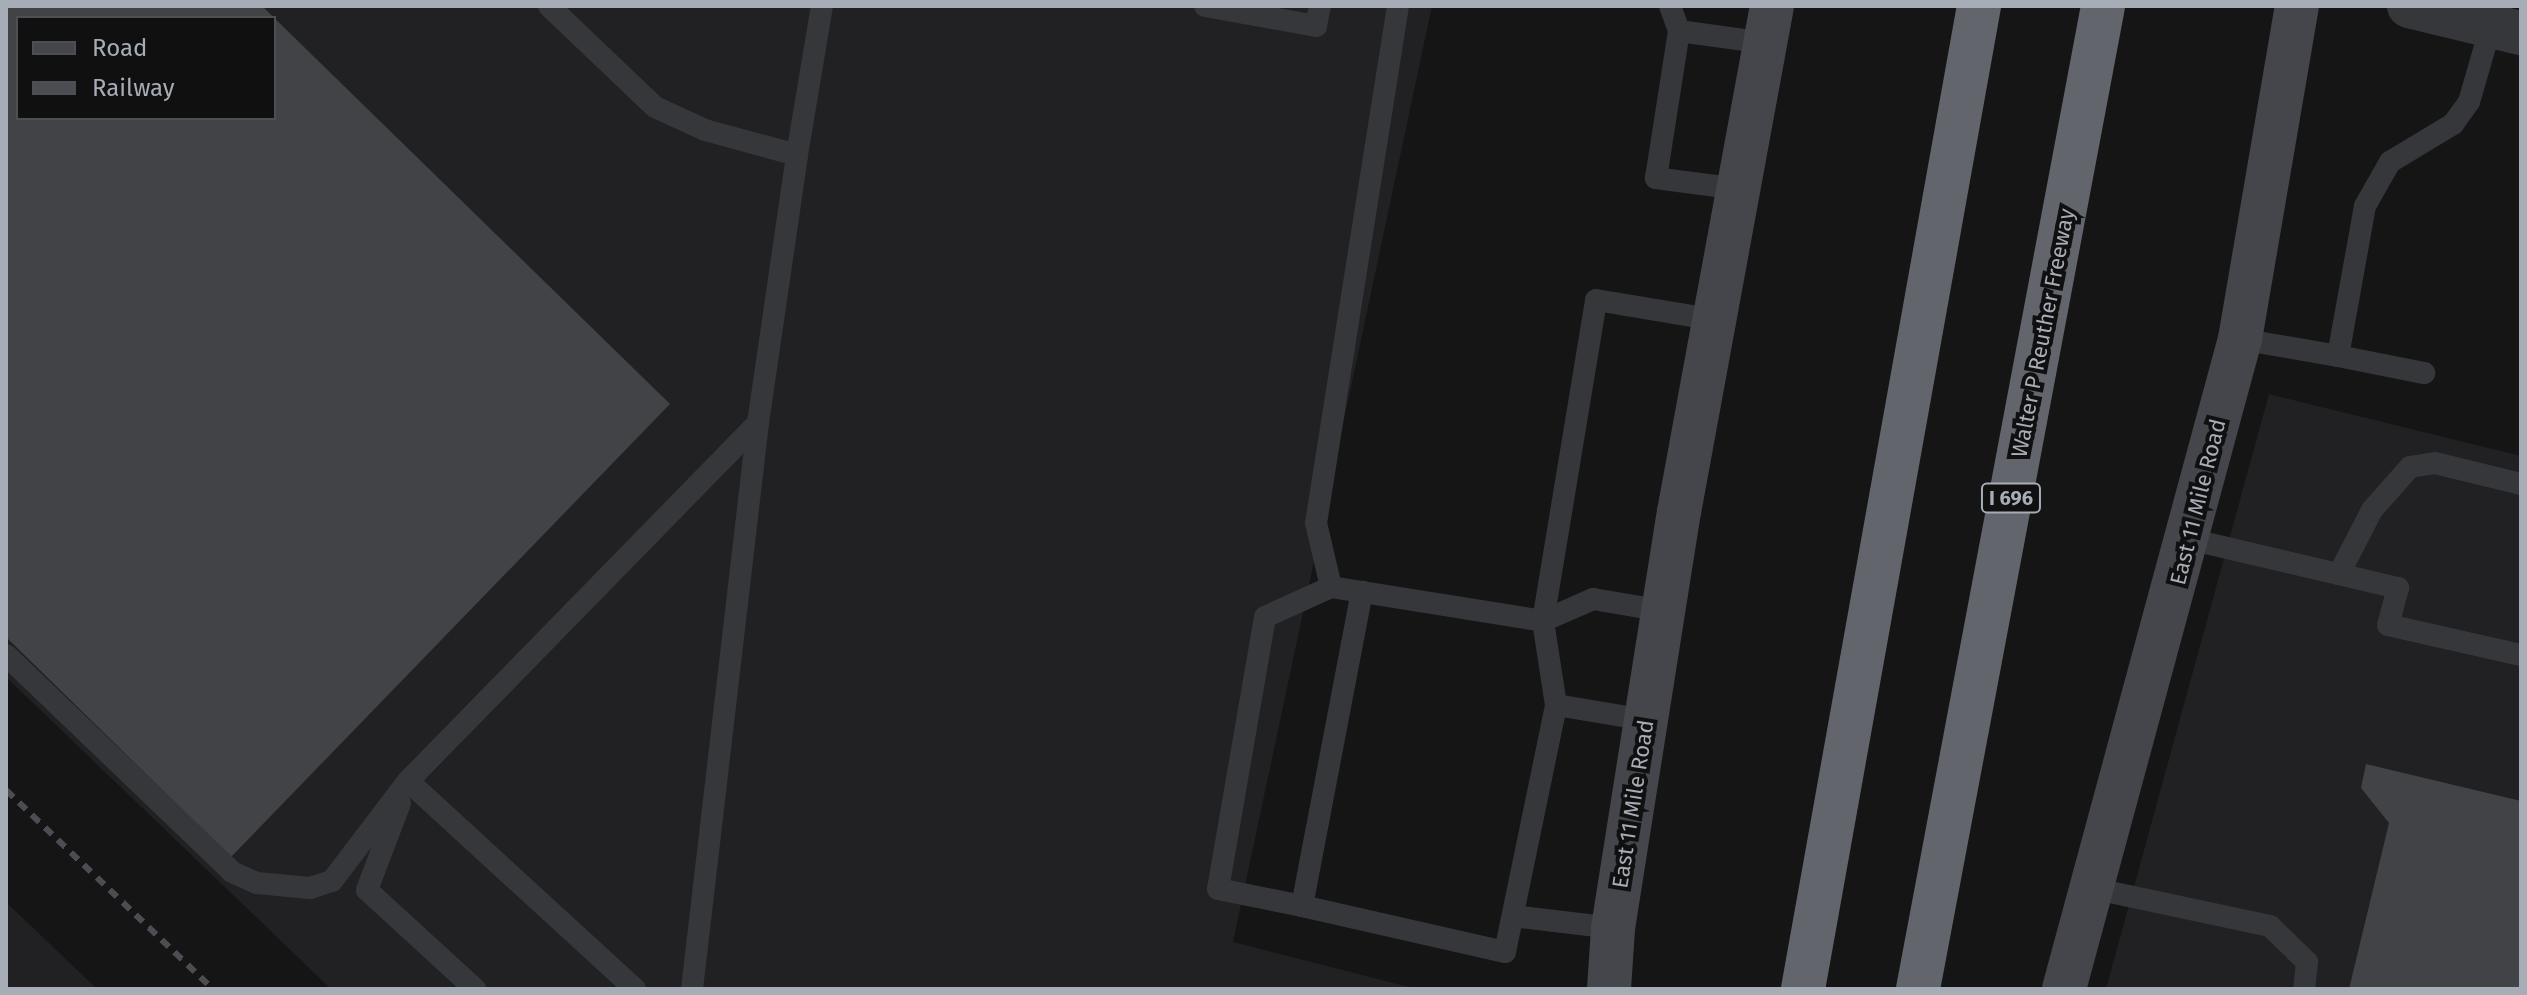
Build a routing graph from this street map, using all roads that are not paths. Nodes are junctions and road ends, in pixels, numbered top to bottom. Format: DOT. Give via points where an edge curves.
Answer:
graph roads {
  1 [pos="549,6"];
  2 [pos="822,6"];
  3 [pos="1205,6"];
  4 [pos="1320,6"];
  5 [pos="1398,6"];
  6 [pos="1670,6"];
  7 [pos="1979,6"];
  8 [pos="2103,6"];
  9 [pos="2297,6"];
  10 [pos="2409,6"];
  11 [pos="1769,24"];
  12 [pos="2506,29"];
  13 [pos="1679,31"];
  14 [pos="797,155"];
  15 [pos="1739,189"];
  16 [pos="1715,320"];
  17 [pos="2240,339"];
  18 [pos="2338,356"];
  19 [pos="2424,373"];
  20 [pos="758,423"];
  21 [pos="2521,484"];
  22 [pos="2189,539"];
  23 [pos="2339,574"];
  24 [pos="1331,587"];
  25 [pos="1362,592"];
  26 [pos="1663,611"];
  27 [pos="1543,621"];
  28 [pos="6,655"];
  29 [pos="2521,655"];
  30 [pos="1556,705"];
  31 [pos="1646,720"];
  32 [pos="408,781"];
  33 [pos="2091,888"];
  34 [pos="1302,906"];
  35 [pos="1513,916"];
  36 [pos="1613,928"];
  37 [pos="475,989"];
  38 [pos="635,989"];
  39 [pos="692,989"];
  40 [pos="1609,989"];
  41 [pos="1803,989"];
  42 [pos="1918,989"];
  43 [pos="2064,989"];
  44 [pos="2304,989"];
  1 -- 14 [label="lane" via="655,107 705,130"];
  2 -- 14 [label="lane"];
  3 -- 4 [label="lane" via="1316,26"];
  5 -- 24 [label="lane" via="1316,523"];
  6 -- 13 [label="lane"];
  7 -- 41 [label="highway"];
  8 -- 42 [label="highway, Walter P Reuther Freeway / I 696"];
  9 -- 17 [label="main road, East 11 Mile Road"];
  10 -- 12 [label="street"];
  11 -- 13 [label="lane"];
  11 -- 15 [label="main road, East 11 Mile Road"];
  12 -- 18 [label="lane" via="2461,113 2434,138 2412,145 2390,162 2365,206"];
  13 -- 15 [label="lane" via="1656,178"];
  14 -- 20 [label="lane"];
  15 -- 16 [label="main road, East 11 Mile Road"];
  16 -- 26 [label="main road, East 11 Mile Road"];
  16 -- 27 [label="lane" via="1596,300"];
  17 -- 18 [label="lane"];
  17 -- 22 [label="main road, East 11 Mile Road"];
  18 -- 19 [label="lane"];
  20 -- 32 [label="lane"];
  20 -- 39 [label="lane"];
  21 -- 23 [label="lane" via="2435,463 2410,467 2372,510"];
  22 -- 23 [label="lane"];
  22 -- 33 [label="main road, East 11 Mile Road"];
  23 -- 29 [label="lane" via="2398,588 2388,625"];
  24 -- 25 [label="lane"];
  24 -- 34 [label="lane" via="1265,617 1218,889"];
  25 -- 27 [label="lane"];
  25 -- 34 [label="lane"];
  26 -- 27 [label="lane" via="1593,599"];
  26 -- 31 [label="main road, East 11 Mile Road"];
  27 -- 30 [label="lane"];
  28 -- 32 [label="lane" via="221,862 257,883 310,888 332,881"];
  30 -- 31 [label="lane"];
  30 -- 35 [label="lane"];
  31 -- 36 [label="main road, East 11 Mile Road"];
  32 -- 37 [label="lane" via="367,890"];
  32 -- 38 [label="lane"];
  33 -- 43 [label="main road, East 11 Mile Road"];
  33 -- 44 [label="lane" via="2270,926 2307,962"];
  34 -- 35 [label="lane" via="1505,952"];
  35 -- 36 [label="lane"];
  36 -- 40 [label="main road, East 11 Mile Road"];
}
